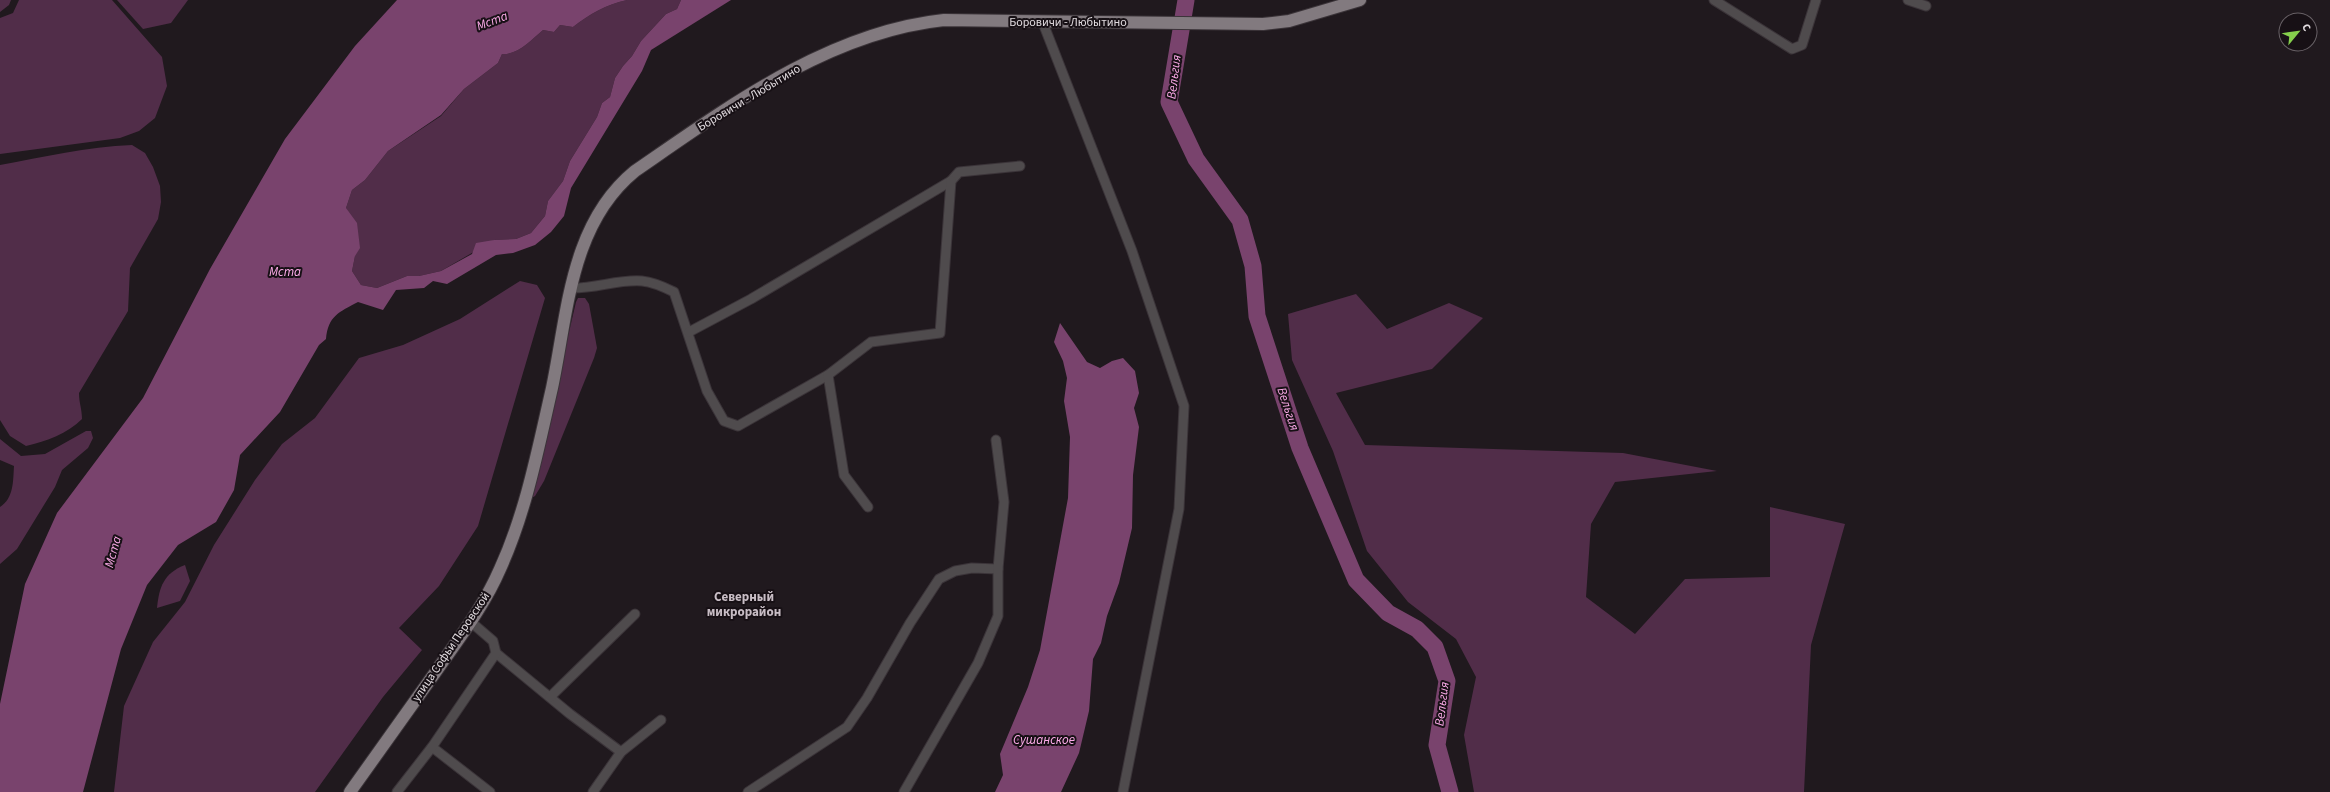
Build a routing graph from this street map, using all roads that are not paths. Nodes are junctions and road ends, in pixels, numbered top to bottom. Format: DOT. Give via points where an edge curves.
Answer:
graph roads {
  1 [pos="1360,0"];
  2 [pos="1714,0"];
  3 [pos="1816,0"];
  4 [pos="1908,0"];
  5 [pos="1926,6"];
  6 [pos="1043,23"];
  7 [pos="1020,166"];
  8 [pos="951,181"];
  9 [pos="570,288"];
  10 [pos="567,301"];
  11 [pos="689,332"];
  12 [pos="828,375"];
  13 [pos="996,440"];
  14 [pos="868,507"];
  15 [pos="998,569"];
  16 [pos="635,614"];
  17 [pos="471,622"];
  18 [pos="496,653"];
  19 [pos="550,697"];
  20 [pos="661,720"];
  21 [pos="432,746"];
  22 [pos="621,752"];
  23 [pos="350,792"];
  24 [pos="397,792"];
  25 [pos="490,792"];
  26 [pos="593,792"];
  27 [pos="748,792"];
  28 [pos="904,792"];
  29 [pos="1123,792"];
  1 -- 6 [label="main road, Боровичи - Любытино" via="1289,21 1246,24"];
  2 -- 3 [label="street" via="1792,49 1802,45"];
  4 -- 5 [label="street"];
  6 -- 9 [label="main road, Боровичи - Любытино" via="944,20 913,24 873,35 759,89 621,182 592,226 579,255"];
  6 -- 29 [label="street" via="1132,251 1184,406 1179,509"];
  7 -- 8 [label="street" via="959,172"];
  8 -- 11 [label="street" via="751,299"];
  8 -- 12 [label="street" via="940,334 871,342"];
  9 -- 10 [label="main road, Боровичи - Любытино"];
  9 -- 11 [label="street" via="642,281 658,284 674,292"];
  10 -- 17 [label="main road, улица Софьи Перовской" via="552,387 526,497 500,569 486,600"];
  11 -- 12 [label="street" via="707,391 724,421 738,426"];
  12 -- 14 [label="street" via="844,475"];
  13 -- 15 [label="street" via="1004,502"];
  15 -- 27 [label="street" via="972,568 955,571 939,579 910,623 867,698 846,727"];
  15 -- 28 [label="street" via="998,616 981,656"];
  16 -- 19 [label="street"];
  17 -- 18 [label="street" via="493,642"];
  17 -- 23 [label="main road, улица Софьи Перовской"];
  18 -- 19 [label="street"];
  18 -- 21 [label="street"];
  19 -- 22 [label="street"];
  20 -- 22 [label="street"];
  21 -- 24 [label="street"];
  21 -- 25 [label="street"];
  22 -- 26 [label="street"];
}
